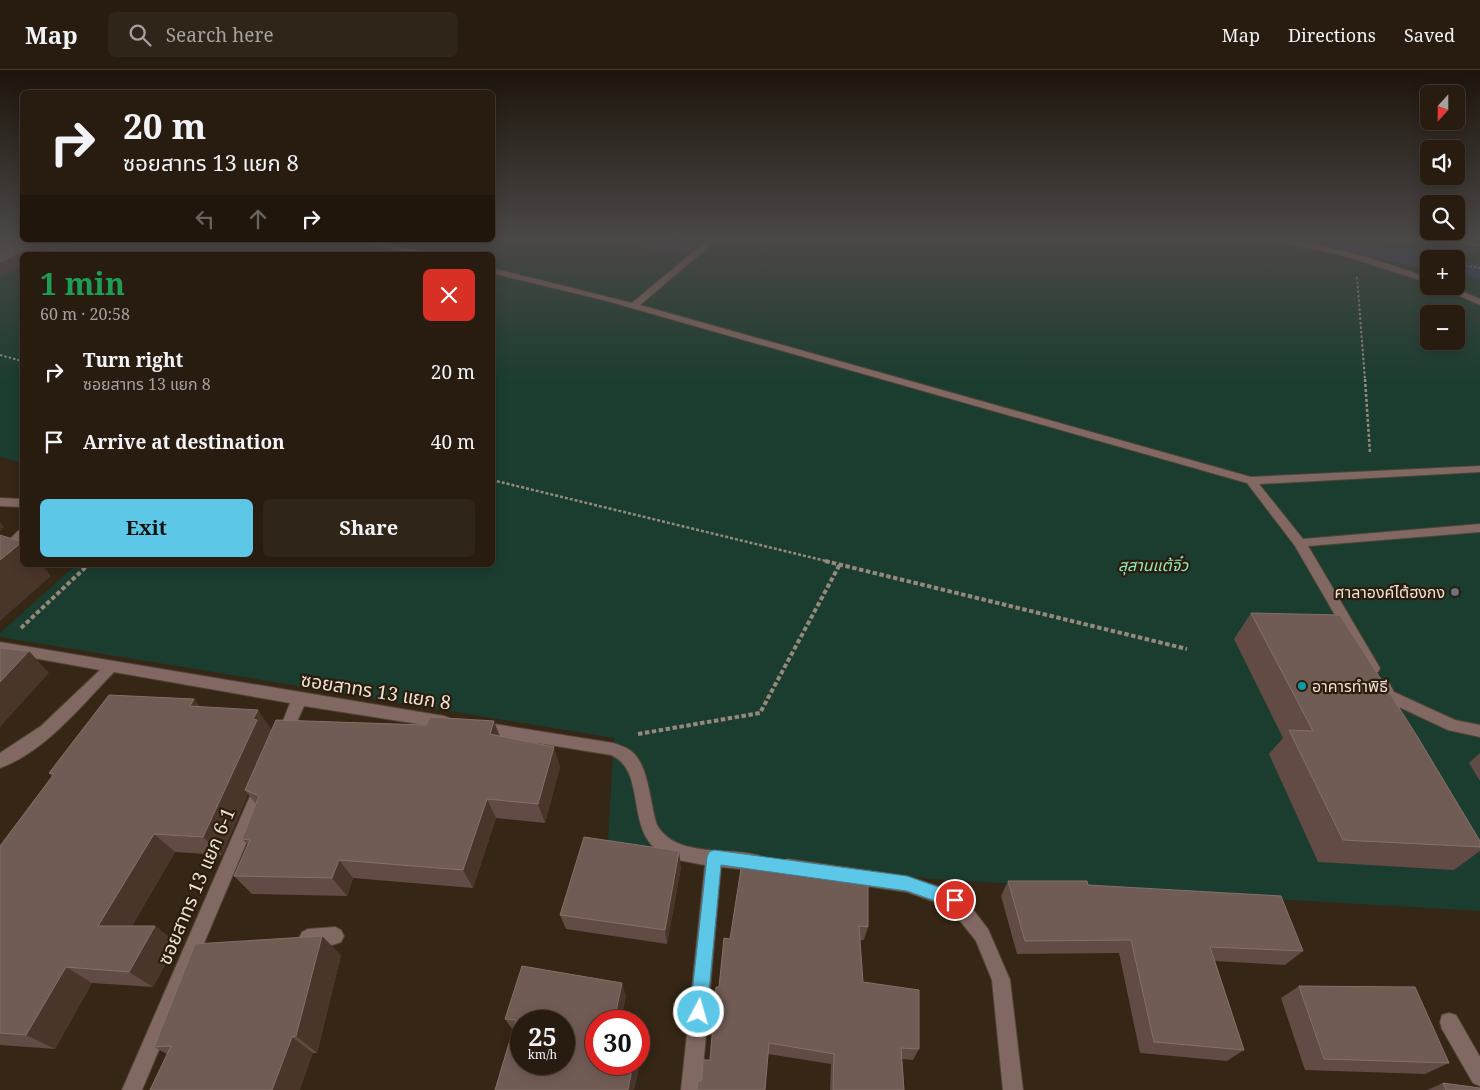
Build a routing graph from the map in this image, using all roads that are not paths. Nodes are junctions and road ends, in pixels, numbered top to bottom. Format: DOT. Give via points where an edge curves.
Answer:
graph roads {
  1 [pos="550,285"];
  2 [pos="659,285"];
  3 [pos="1463,295"];
  4 [pos="1480,302"];
  5 [pos="634,306"];
  6 [pos="1480,468"];
  7 [pos="1251,481"];
  8 [pos="0,502"];
  9 [pos="20,504"];
  10 [pos="1480,528"];
  11 [pos="20,536"];
  12 [pos="1300,543"];
  13 [pos="0,556"];
  14 [pos="0,647"];
  15 [pos="111,667"];
  16 [pos="299,700"];
  17 [pos="1480,731"];
  18 [pos="276,755"];
  19 [pos="0,761"];
  20 [pos="268,773"];
  21 [pos="714,857"];
  22 [pos="335,936"];
  23 [pos="288,940"];
  24 [pos="212,946"];
  25 [pos="193,947"];
  26 [pos="1449,1022"];
  27 [pos="1480,1076"];
  28 [pos="132,1090"];
  29 [pos="691,1090"];
  30 [pos="1013,1090"];
  1 -- 5 [label="street"];
  2 -- 5 [label="street"];
  3 -- 4 [label="street"];
  5 -- 7 [label="street"];
  6 -- 7 [label="street"];
  7 -- 12 [label="street"];
  8 -- 9 [label="street"];
  10 -- 12 [label="street"];
  11 -- 13 [label="street"];
  12 -- 17 [label="street" via="1389,696 1454,726"];
  14 -- 15 [label="street, ซอยสาทร 13 แยก 8"];
  15 -- 16 [label="street, ซอยสาทร 13 แยก 8"];
  15 -- 19 [label="street" via="49,730"];
  16 -- 18 [label="street"];
  16 -- 21 [label="street, ซอยสาทร 13 แยก 8" via="613,749 626,755 633,765 649,828 662,845 682,853"];
  20 -- 25 [label="street, ซอยสาทร 13 แยก 6-1"];
  21 -- 29 [label="street"];
  21 -- 30 [label="street, ซอยสาทร 13 แยก 8" via="907,884 955,900 982,935 1001,980"];
  22 -- 23 [label="street"];
  24 -- 25 [label="street"];
  25 -- 28 [label="street, ซอยสาทร 13 แยก 6-1"];
  26 -- 27 [label="street"];
}
